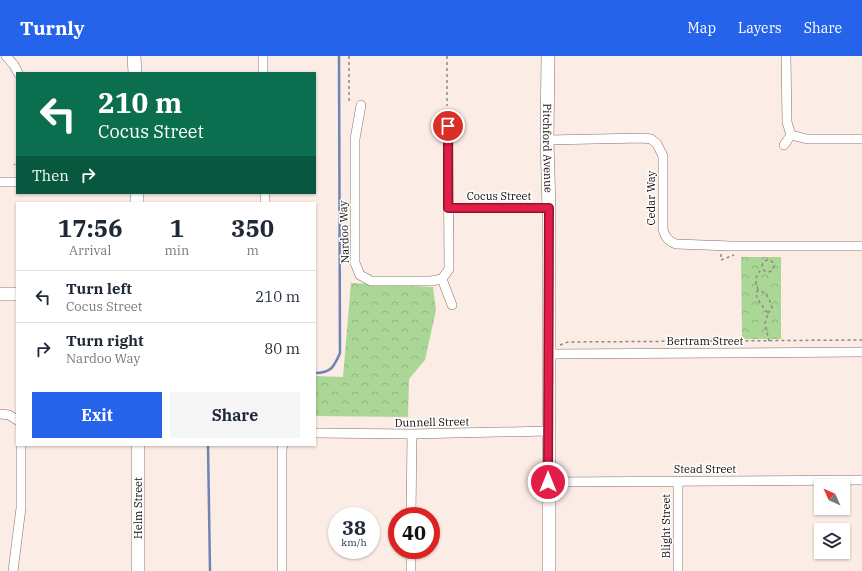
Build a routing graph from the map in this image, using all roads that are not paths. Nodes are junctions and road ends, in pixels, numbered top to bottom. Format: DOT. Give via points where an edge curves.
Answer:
graph roads {
  1 [pos="6,56"];
  2 [pos="263,56"];
  3 [pos="786,56"];
  4 [pos="547,58"];
  5 [pos="18,72"];
  6 [pos="264,72"];
  7 [pos="361,105"];
  8 [pos="448,114"];
  9 [pos="791,135"];
  10 [pos="862,139"];
  11 [pos="547,140"];
  12 [pos="784,146"];
  13 [pos="0,182"];
  14 [pos="16,182"];
  15 [pos="448,208"];
  16 [pos="549,208"];
  17 [pos="862,246"];
  18 [pos="442,279"];
  19 [pos="0,294"];
  20 [pos="16,294"];
  21 [pos="452,304"];
  22 [pos="862,352"];
  23 [pos="554,354"];
  24 [pos="0,414"];
  25 [pos="16,419"];
  26 [pos="548,431"];
  27 [pos="316,433"];
  28 [pos="412,434"];
  29 [pos="21,446"];
  30 [pos="138,446"];
  31 [pos="283,446"];
  32 [pos="862,480"];
  33 [pos="678,481"];
  34 [pos="548,482"];
  35 [pos="411,507"];
  36 [pos="411,559"];
  37 [pos="13,571"];
  38 [pos="138,571"];
  39 [pos="282,571"];
  40 [pos="411,571"];
  41 [pos="549,571"];
  42 [pos="678,571"];
  1 -- 5 [label="street"];
  2 -- 6 [label="street"];
  3 -- 9 [label="street" via="787,122"];
  4 -- 11 [label="street, Pitchford Avenue"];
  7 -- 18 [label="street, Nardoo Way" via="355,139 355,262 360,275 371,281"];
  8 -- 15 [label="street"];
  9 -- 10 [label="street" via="807,139"];
  9 -- 12 [label="street"];
  11 -- 16 [label="street, Pitchford Avenue"];
  11 -- 17 [label="street, Cedar Way" via="643,138 651,139 657,144 663,156 663,229 664,236 669,242"];
  13 -- 14 [label="street"];
  15 -- 16 [label="street, Cocus Street"];
  15 -- 18 [label="street" via="449,269"];
  16 -- 23 [label="street, Pitchford Avenue"];
  18 -- 21 [label="street"];
  19 -- 20 [label="street"];
  22 -- 23 [label="street, Bertram Street"];
  23 -- 26 [label="street, Pitchford Avenue"];
  24 -- 25 [label="street" via="9,414"];
  26 -- 28 [label="street, Dunnell Street"];
  26 -- 34 [label="street, Pitchford Avenue"];
  27 -- 28 [label="street, Dunnell Street"];
  28 -- 35 [label="street"];
  29 -- 37 [label="street" via="21,508"];
  30 -- 38 [label="street, Helm Street"];
  31 -- 39 [label="street"];
  32 -- 33 [label="street, Stead Street"];
  33 -- 34 [label="street, Stead Street"];
  33 -- 42 [label="street, Blight Street"];
  34 -- 41 [label="street, Pitchford Avenue"];
  36 -- 40 [label="street"];
}
